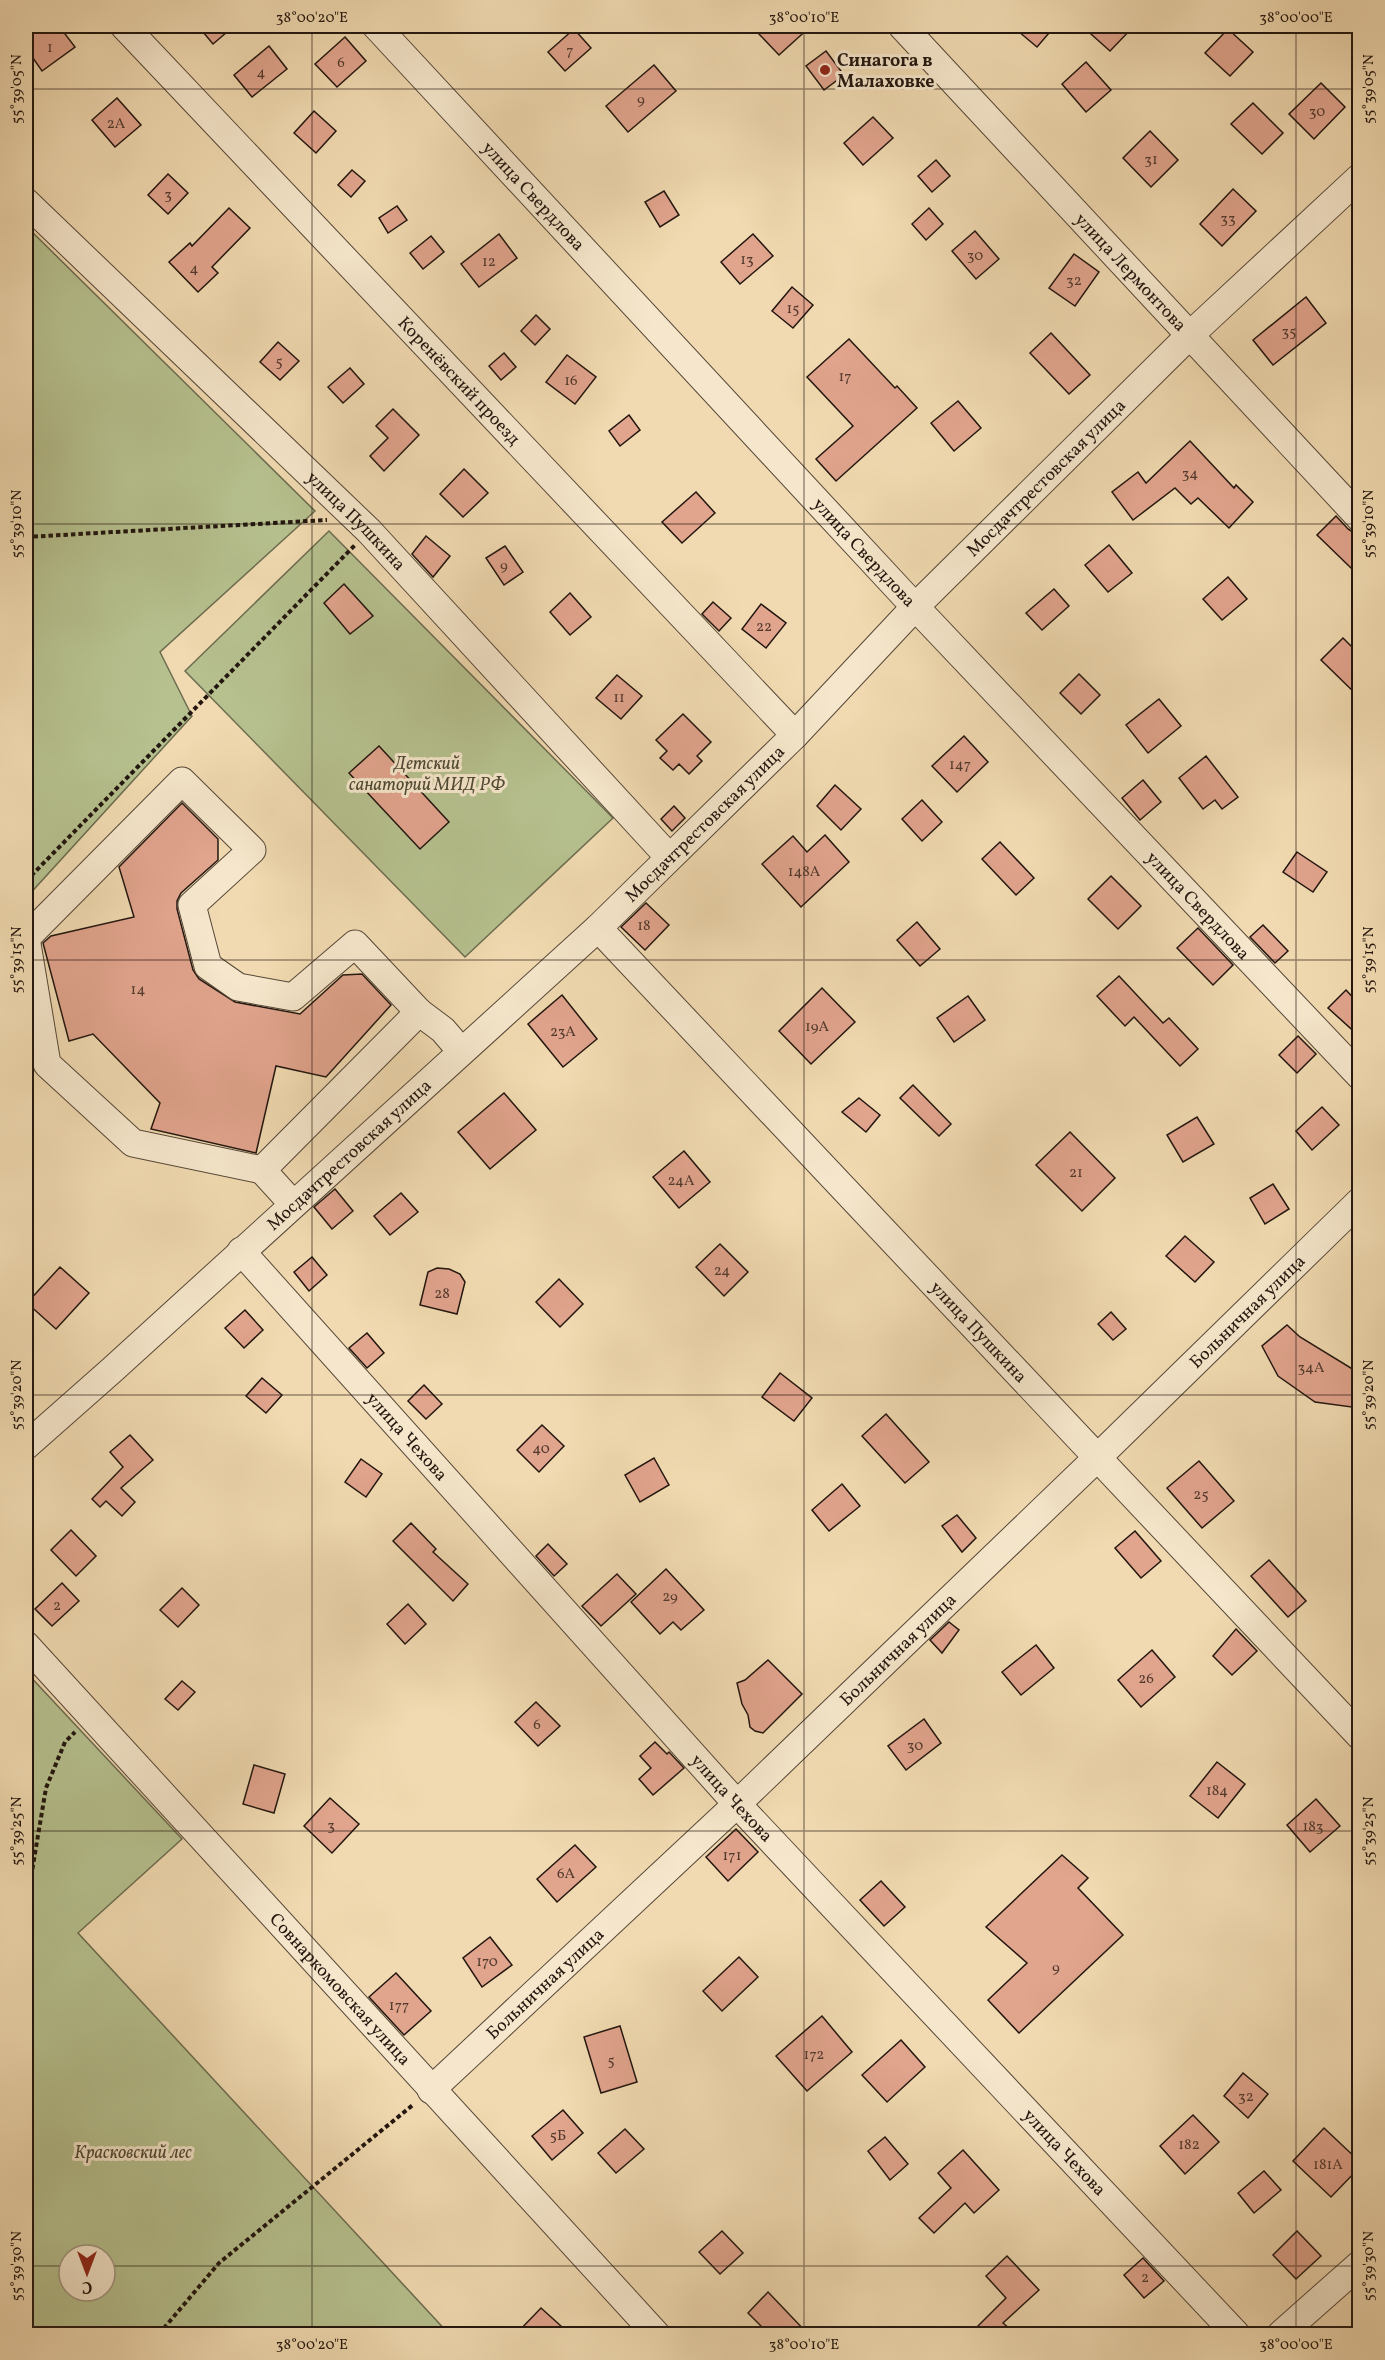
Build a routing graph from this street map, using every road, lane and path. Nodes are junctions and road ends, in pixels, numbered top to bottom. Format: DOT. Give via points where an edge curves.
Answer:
graph roads {
  1 [pos="124,26"];
  2 [pos="376,26"];
  3 [pos="902,26"];
  4 [pos="1359,177"];
  5 [pos="26,202"];
  6 [pos="1190,335"];
  7 [pos="1359,518"];
  8 [pos="363,525"];
  9 [pos="26,537"];
  10 [pos="915,607"];
  11 [pos="795,735"];
  12 [pos="669,857"];
  13 [pos="26,881"];
  14 [pos="598,928"];
  15 [pos="26,938"];
  16 [pos="419,1012"];
  17 [pos="461,1051"];
  18 [pos="1359,1076"];
  19 [pos="262,1170"];
  20 [pos="1359,1202"];
  21 [pos="292,1204"];
  22 [pos="241,1251"];
  23 [pos="26,1446"];
  24 [pos="1098,1457"];
  25 [pos="26,1645"];
  26 [pos="91,1717"];
  27 [pos="1359,1736"];
  28 [pos="737,1804"];
  29 [pos="431,2090"];
  30 [pos="1355,2276"];
  31 [pos="30,2334"];
  32 [pos="159,2334"];
  33 [pos="656,2334"];
  34 [pos="1236,2334"];
  35 [pos="1281,2334"];
  1 -- 11 [label="street, Коренёвский проезд"];
  2 -- 10 [label="street, улица Свердлова"];
  3 -- 6 [label="street, улица Лермонтова"];
  4 -- 6 [label="street, Мосдачтрестовская улица"];
  5 -- 8 [label="street, улица Пушкина"];
  6 -- 7 [label="street, улица Лермонтова"];
  6 -- 10 [label="street, Мосдачтрестовская улица"];
  8 -- 9 [label="path"];
  8 -- 12 [label="street, улица Пушкина"];
  8 -- 13 [label="path"];
  10 -- 11 [label="street, Мосдачтрестовская улица"];
  10 -- 18 [label="street, улица Свердлова"];
  11 -- 12 [label="street, Мосдачтрестовская улица"];
  12 -- 14 [label="street, Мосдачтрестовская улица"];
  14 -- 17 [label="street, Мосдачтрестовская улица"];
  14 -- 24 [label="street, улица Пушкина"];
  15 -- 16 [label="street" via="182,781 252,850 192,905 208,966 238,987 293,997 356,944"];
  15 -- 19 [label="street" via="47,1064 133,1143"];
  16 -- 17 [label="street" via="443,1030"];
  16 -- 19 [label="street"];
  17 -- 21 [label="street, Мосдачтрестовская улица"];
  19 -- 21 [label="street"];
  20 -- 24 [label="street, Больничная улица"];
  21 -- 22 [label="street, Мосдачтрестовская улица"];
  22 -- 23 [label="street, Мосдачтрестовская улица"];
  22 -- 28 [label="street, улица Чехова"];
  24 -- 27 [label="street, улица Пушкина"];
  24 -- 28 [label="street, Больничная улица"];
  25 -- 26 [label="street, Совнаркомовская улица"];
  26 -- 29 [label="street, Совнаркомовская улица"];
  26 -- 31 [label="path" via="65,1742 46,1788 31,1877"];
  28 -- 29 [label="street, Больничная улица"];
  28 -- 34 [label="street, улица Чехова"];
  29 -- 32 [label="path" via="219,2264"];
  29 -- 33 [label="street, Совнаркомовская улица"];
  30 -- 35 [label="street"];
}
